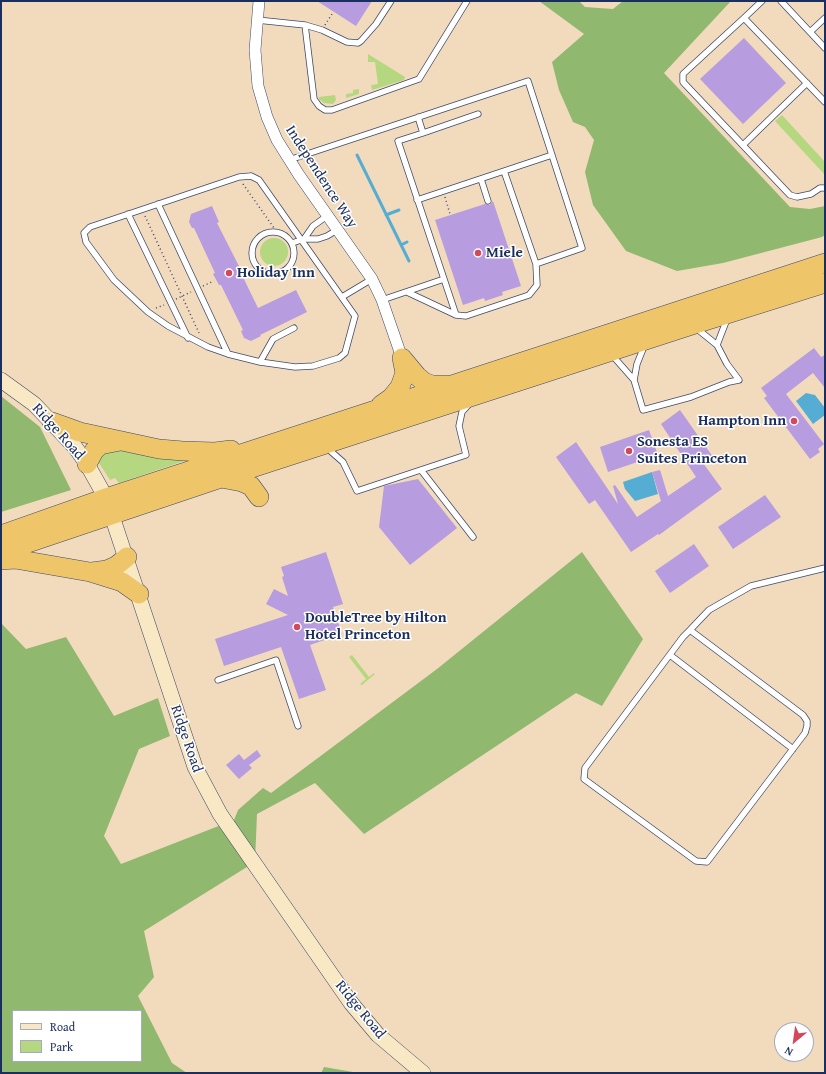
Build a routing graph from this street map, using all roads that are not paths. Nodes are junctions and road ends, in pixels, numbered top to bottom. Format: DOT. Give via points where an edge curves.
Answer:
graph roads {
  1 [pos="259,1"];
  2 [pos="391,1"];
  3 [pos="467,1"];
  4 [pos="762,1"];
  5 [pos="781,1"];
  6 [pos="744,18"];
  7 [pos="825,18"];
  8 [pos="257,20"];
  9 [pos="305,25"];
  10 [pos="810,32"];
  11 [pos="825,48"];
  12 [pos="807,83"];
  13 [pos="825,102"];
  14 [pos="478,114"];
  15 [pos="418,117"];
  16 [pos="423,133"];
  17 [pos="742,145"];
  18 [pos="552,155"];
  19 [pos="289,160"];
  20 [pos="504,171"];
  21 [pos="481,179"];
  22 [pos="825,188"];
  23 [pos="418,200"];
  24 [pos="488,201"];
  25 [pos="158,204"];
  26 [pos="128,214"];
  27 [pos="327,216"];
  28 [pos="337,230"];
  29 [pos="303,239"];
  30 [pos="292,243"];
  31 [pos="825,263"];
  32 [pos="536,264"];
  33 [pos="372,279"];
  34 [pos="444,279"];
  35 [pos="823,285"];
  36 [pos="407,292"];
  37 [pos="342,297"];
  38 [pos="382,300"];
  39 [pos="729,313"];
  40 [pos="456,315"];
  41 [pos="692,325"];
  42 [pos="294,328"];
  43 [pos="188,338"];
  44 [pos="647,340"];
  45 [pos="717,345"];
  46 [pos="609,352"];
  47 [pos="228,354"];
  48 [pos="402,358"];
  49 [pos="260,362"];
  50 [pos="1,380"];
  51 [pos="634,380"];
  52 [pos="451,385"];
  53 [pos="478,394"];
  54 [pos="372,411"];
  55 [pos="52,422"];
  56 [pos="120,441"];
  57 [pos="323,445"];
  58 [pos="272,453"];
  59 [pos="87,464"];
  60 [pos="421,470"];
  61 [pos="221,478"];
  62 [pos="109,506"];
  63 [pos="1,535"];
  64 [pos="473,537"];
  65 [pos="1,552"];
  66 [pos="126,557"];
  67 [pos="1,560"];
  68 [pos="825,568"];
  69 [pos="90,572"];
  70 [pos="139,594"];
  71 [pos="690,630"];
  72 [pos="670,655"];
  73 [pos="218,680"];
  74 [pos="298,726"];
  75 [pos="793,749"];
  76 [pos="423,1073"];
  1 -- 8 [label="street, Independence Way"];
  2 -- 9 [label="lane" via="361,41 347,42"];
  3 -- 9 [label="lane" via="419,79 332,110 325,110 314,99"];
  4 -- 6 [label="lane"];
  5 -- 10 [label="lane"];
  6 -- 12 [label="lane"];
  6 -- 17 [label="lane" via="683,74 684,82"];
  7 -- 10 [label="lane"];
  8 -- 9 [label="lane"];
  8 -- 19 [label="street, Independence Way" via="255,50 258,86 267,117"];
  10 -- 11 [label="lane"];
  12 -- 13 [label="lane"];
  12 -- 17 [label="lane"];
  14 -- 16 [label="lane"];
  15 -- 16 [label="lane"];
  15 -- 18 [label="lane" via="528,81"];
  15 -- 19 [label="lane"];
  16 -- 23 [label="lane" via="398,141"];
  17 -- 22 [label="lane" via="790,195 797,197"];
  18 -- 20 [label="lane"];
  18 -- 32 [label="lane" via="582,248"];
  19 -- 27 [label="street, Independence Way"];
  20 -- 21 [label="lane"];
  20 -- 32 [label="lane"];
  21 -- 23 [label="lane"];
  21 -- 24 [label="lane"];
  23 -- 34 [label="lane"];
  25 -- 26 [label="lane"];
  25 -- 29 [label="lane" via="239,177 250,176 259,180"];
  25 -- 47 [label="lane"];
  26 -- 43 [label="lane"];
  26 -- 43 [label="lane" via="90,227 84,233 86,242 114,280 148,312"];
  27 -- 28 [label="street, Independence Way"];
  27 -- 29 [label="lane" via="313,226"];
  28 -- 29 [label="lane" via="318,239"];
  28 -- 33 [label="street, Independence Way"];
  29 -- 30 [label="lane"];
  29 -- 37 [label="lane"];
  30 -- 30 [label="lane" via="281,233 273,231 259,237 252,250 256,265 262,270 277,273 284,271 293,258"];
  31 -- 52 [label="highway"];
  32 -- 40 [label="lane" via="537,284 529,295 466,316"];
  33 -- 37 [label="lane"];
  33 -- 38 [label="street, Independence Way"];
  34 -- 36 [label="lane"];
  34 -- 40 [label="lane"];
  35 -- 39 [label="highway"];
  36 -- 38 [label="lane"];
  36 -- 40 [label="lane"];
  37 -- 49 [label="lane" via="355,316 345,353 313,366 295,367"];
  38 -- 48 [label="street, Independence Way"];
  39 -- 41 [label="highway"];
  39 -- 45 [label="lane"];
  41 -- 44 [label="highway"];
  41 -- 45 [label="lane"];
  42 -- 49 [label="lane" via="272,339"];
  43 -- 47 [label="lane"];
  44 -- 46 [label="highway"];
  44 -- 51 [label="lane" via="637,364"];
  45 -- 51 [label="lane" via="739,380 643,410"];
  46 -- 51 [label="lane"];
  46 -- 53 [label="highway"];
  47 -- 49 [label="lane"];
  48 -- 52 [label="highway" via="424,382 432,385"];
  48 -- 54 [label="highway" via="405,373 400,387 391,398"];
  50 -- 55 [label="street, Ridge Road" via="34,404"];
  52 -- 54 [label="highway"];
  53 -- 57 [label="highway"];
  53 -- 60 [label="lane" via="462,412 459,426 466,455"];
  54 -- 58 [label="highway"];
  55 -- 56 [label="highway" via="80,432"];
  55 -- 59 [label="street, Ridge Road"];
  56 -- 58 [label="highway" via="183,451"];
  56 -- 59 [label="highway" via="100,445"];
  57 -- 58 [label="highway"];
  57 -- 60 [label="lane" via="343,462 357,491"];
  58 -- 61 [label="highway"];
  58 -- 61 [label="highway" via="259,497 251,486"];
  58 -- 62 [label="highway"];
  59 -- 62 [label="street, Ridge Road"];
  60 -- 64 [label="lane"];
  61 -- 62 [label="highway"];
  62 -- 63 [label="highway"];
  62 -- 65 [label="highway"];
  62 -- 66 [label="street, Ridge Road"];
  66 -- 69 [label="highway" via="107,570"];
  66 -- 70 [label="street, Ridge Road"];
  67 -- 69 [label="highway" via="16,559"];
  68 -- 71 [label="lane" via="751,586 709,610"];
  69 -- 70 [label="highway" via="122,582"];
  70 -- 76 [label="street, Ridge Road" via="195,767 214,806 351,1003 378,1035"];
  71 -- 72 [label="lane"];
  71 -- 75 [label="lane" via="803,715 807,720 805,733"];
  72 -- 75 [label="lane"];
  72 -- 75 [label="lane" via="585,768 584,778 696,862 707,862"];
  73 -- 74 [label="lane" via="276,660"];
}
